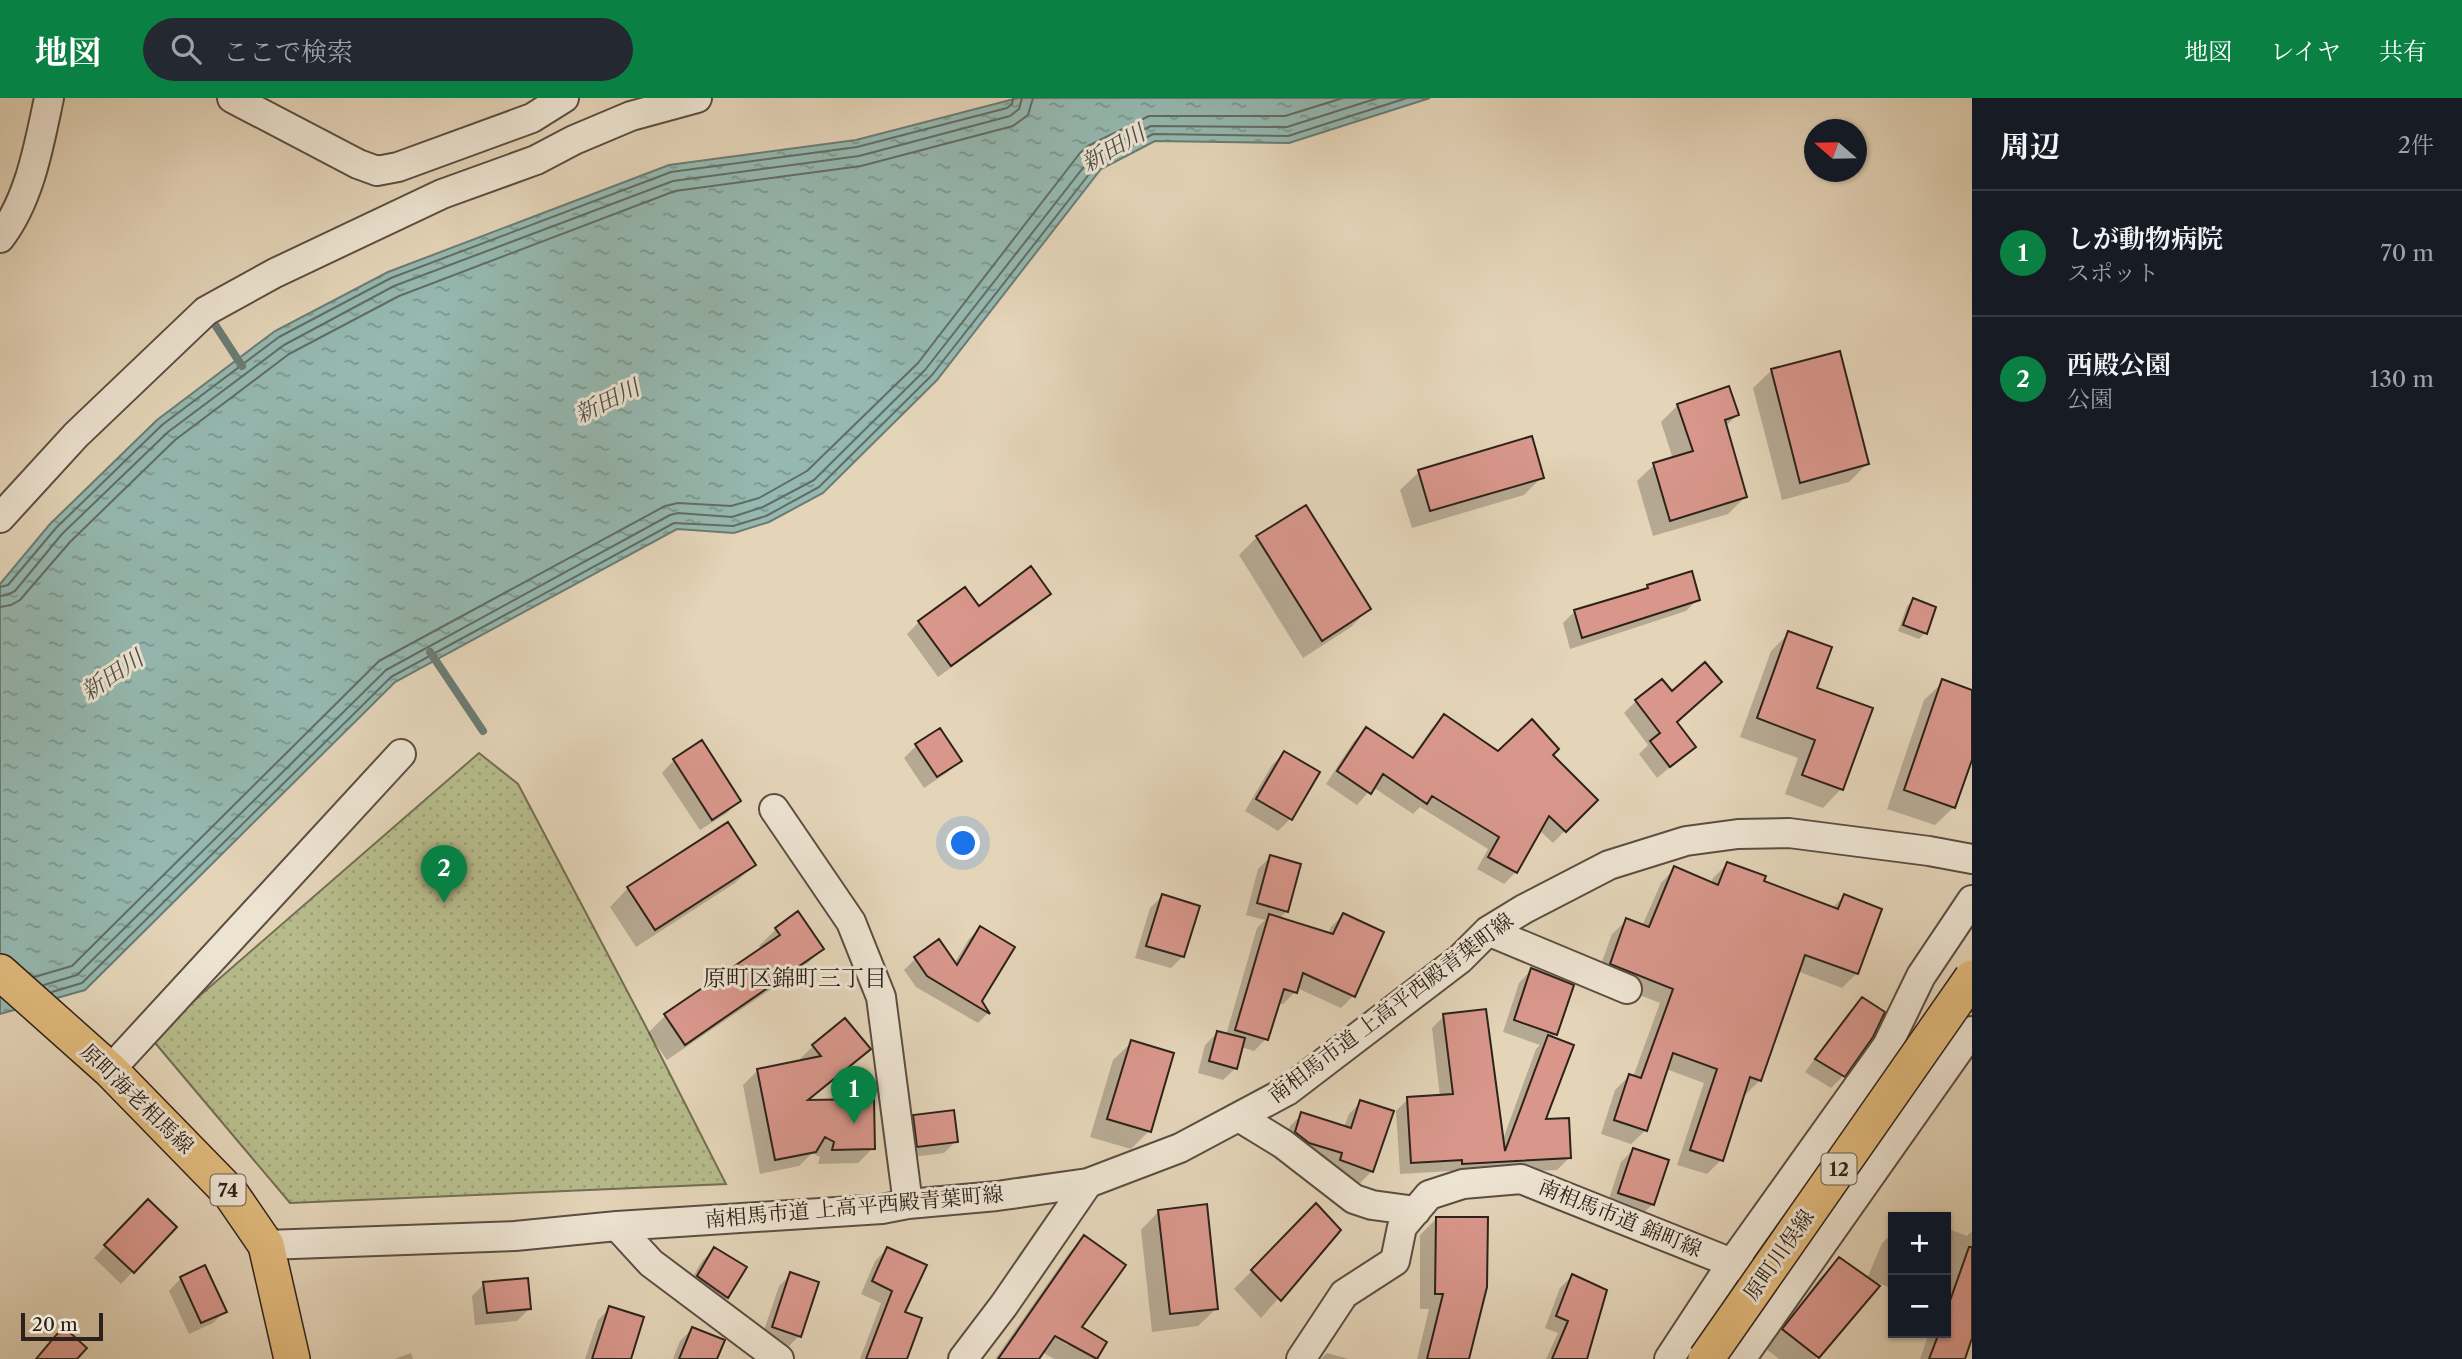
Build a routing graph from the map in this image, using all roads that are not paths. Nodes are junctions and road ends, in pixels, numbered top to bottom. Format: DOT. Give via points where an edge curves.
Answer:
graph roads {
  1 [pos="49,98"];
  2 [pos="232,98"];
  3 [pos="564,98"];
  4 [pos="696,98"];
  5 [pos="0,237"];
  6 [pos="0,518"];
  7 [pos="401,754"];
  8 [pos="774,809"];
  9 [pos="1972,859"];
  10 [pos="1972,900"];
  11 [pos="1488,931"];
  12 [pos="0,972"];
  13 [pos="1972,978"];
  14 [pos="1627,989"];
  15 [pos="1972,1031"];
  16 [pos="104,1064"];
  17 [pos="1239,1117"];
  18 [pos="1088,1183"];
  19 [pos="908,1204"];
  20 [pos="1416,1211"];
  21 [pos="617,1226"];
  22 [pos="266,1245"];
  23 [pos="1737,1265"];
  24 [pos="288,1357"];
  25 [pos="779,1359"];
  26 [pos="963,1359"];
  27 [pos="1301,1359"];
  28 [pos="1669,1359"];
  29 [pos="1706,1359"];
  30 [pos="1741,1359"];
  1 -- 5 [label="street" via="23,194"];
  2 -- 3 [label="street" via="377,170 398,167 532,118"];
  4 -- 6 [label="street" via="631,116 536,160 442,194 275,272 206,311 76,435"];
  7 -- 16 [label="street"];
  8 -- 19 [label="street" via="851,922 881,997"];
  9 -- 11 [label="street, 南相馬市道 上高平西殿青葉町線" via="1789,833 1686,841 1609,864"];
  10 -- 23 [label="street" via="1921,976 1887,1046"];
  11 -- 14 [label="street"];
  11 -- 17 [label="street, 南相馬市道 上高平西殿青葉町線" via="1460,959 1298,1083"];
  12 -- 16 [label="main road, 原町海老相馬線 / 74"];
  13 -- 29 [label="main road, 原町川俣線 / 12, bridge"];
  15 -- 30 [label="street" via="1788,1285"];
  16 -- 22 [label="main road, 原町海老相馬線 / 74" via="231,1194"];
  17 -- 18 [label="street, 南相馬市道 上高平西殿青葉町線" via="1180,1148"];
  17 -- 20 [label="street" via="1283,1144 1354,1199"];
  18 -- 19 [label="street, 南相馬市道 上高平西殿青葉町線"];
  18 -- 26 [label="street"];
  19 -- 21 [label="street, 南相馬市道 上高平西殿青葉町線"];
  20 -- 23 [label="street, 南相馬市道 錦町線" via="1429,1195 1463,1184 1521,1179"];
  20 -- 27 [label="street" via="1402,1227 1395,1261 1344,1294"];
  21 -- 22 [label="street, 南相馬市道 上高平西殿青葉町線" via="515,1236"];
  21 -- 25 [label="street" via="652,1263"];
  22 -- 24 [label="main road, 原町海老相馬線 / 74"];
  23 -- 28 [label="street"];
}
